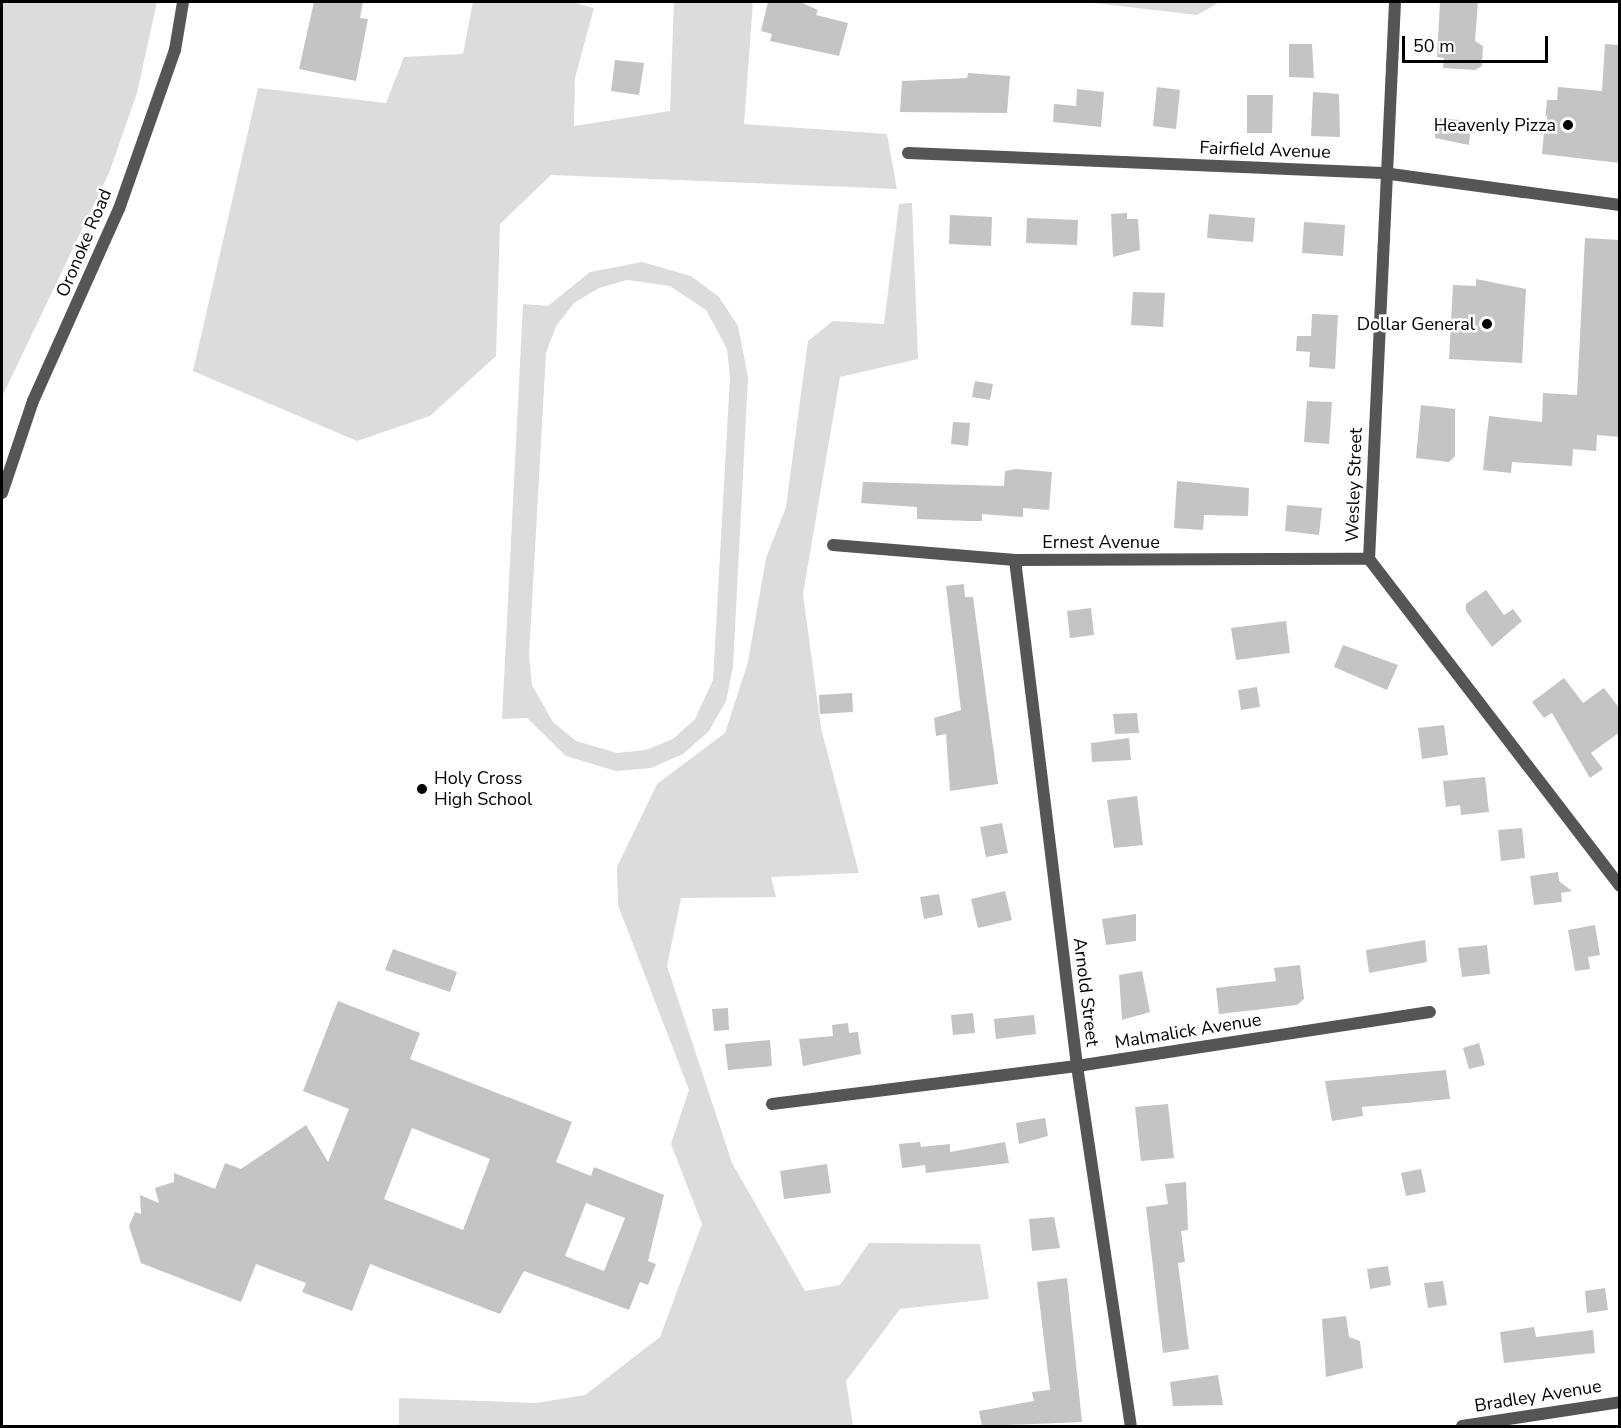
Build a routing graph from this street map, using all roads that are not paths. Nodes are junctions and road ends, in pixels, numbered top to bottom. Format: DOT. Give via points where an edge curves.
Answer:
graph roads {
  1 [pos="183,2"];
  2 [pos="1395,2"];
  3 [pos="908,153"];
  4 [pos="1383,173"];
  5 [pos="1620,205"];
  6 [pos="2,493"];
  7 [pos="833,545"];
  8 [pos="1369,559"];
  9 [pos="1015,560"];
  10 [pos="1620,886"];
  11 [pos="1430,1012"];
  12 [pos="1077,1066"];
  13 [pos="772,1104"];
  14 [pos="1620,1402"];
  15 [pos="1131,1426"];
  16 [pos="1462,1426"];
  1 -- 6 [label="street, Oronoke Road" via="175,50 119,209 33,401"];
  2 -- 4 [label="street, Wesley Street"];
  3 -- 4 [label="street, Fairfield Avenue"];
  4 -- 5 [label="street, Fairfield Avenue"];
  4 -- 8 [label="street, Wesley Street"];
  7 -- 9 [label="street, Ernest Avenue"];
  8 -- 9 [label="street, Ernest Avenue"];
  8 -- 10 [label="street, Wesley Street"];
  9 -- 12 [label="street, Arnold Street"];
  11 -- 12 [label="street, Malmalick Avenue"];
  12 -- 13 [label="street, Malmalick Avenue"];
  12 -- 15 [label="street, Arnold Street"];
  14 -- 16 [label="street, Bradley Avenue"];
}
